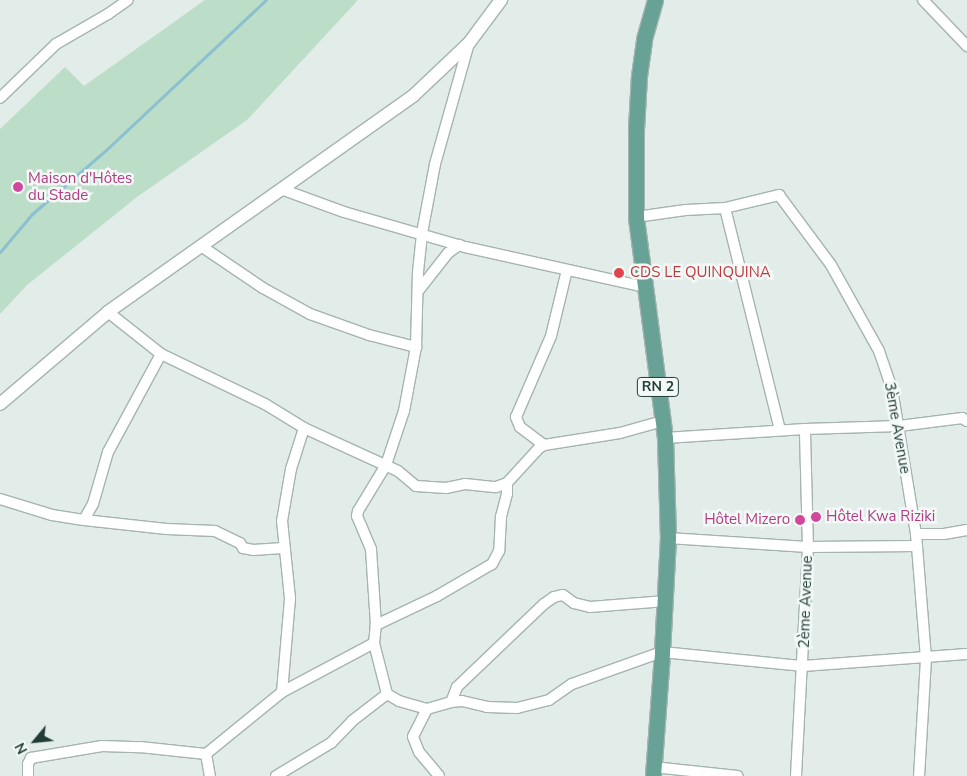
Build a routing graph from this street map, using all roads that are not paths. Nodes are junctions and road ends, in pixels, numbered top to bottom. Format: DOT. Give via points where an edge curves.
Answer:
graph roads {
  1 [pos="128,0"];
  2 [pos="501,0"];
  3 [pos="923,0"];
  4 [pos="656,3"];
  5 [pos="469,44"];
  6 [pos="967,46"];
  7 [pos="0,98"];
  8 [pos="282,190"];
  9 [pos="725,208"];
  10 [pos="636,217"];
  11 [pos="422,233"];
  12 [pos="459,245"];
  13 [pos="201,246"];
  14 [pos="567,270"];
  15 [pos="646,287"];
  16 [pos="419,290"];
  17 [pos="108,312"];
  18 [pos="416,347"];
  19 [pos="161,354"];
  20 [pos="0,404"];
  21 [pos="967,420"];
  22 [pos="663,421"];
  23 [pos="899,426"];
  24 [pos="304,428"];
  25 [pos="805,429"];
  26 [pos="780,430"];
  27 [pos="665,438"];
  28 [pos="544,445"];
  29 [pos="386,465"];
  30 [pos="507,483"];
  31 [pos="0,499"];
  32 [pos="84,520"];
  33 [pos="967,530"];
  34 [pos="916,534"];
  35 [pos="668,538"];
  36 [pos="916,546"];
  37 [pos="283,548"];
  38 [pos="808,548"];
  39 [pos="666,601"];
  40 [pos="376,625"];
  41 [pos="374,643"];
  42 [pos="662,652"];
  43 [pos="967,654"];
  44 [pos="926,658"];
  45 [pos="803,666"];
  46 [pos="282,692"];
  47 [pos="387,694"];
  48 [pos="451,702"];
  49 [pos="427,709"];
  50 [pos="206,754"];
  51 [pos="653,772"];
  52 [pos="28,776"];
  53 [pos="210,776"];
  54 [pos="276,776"];
  55 [pos="439,776"];
  56 [pos="738,776"];
  57 [pos="796,776"];
  58 [pos="919,776"];
  1 -- 7 [label="street" via="56,44"];
  2 -- 5 [label="street"];
  3 -- 6 [label="street"];
  4 -- 10 [label="main road, RN 2" via="644,38 637,104"];
  5 -- 8 [label="street" via="413,96"];
  5 -- 11 [label="street" via="435,164"];
  8 -- 11 [label="street" via="344,212"];
  8 -- 13 [label="street"];
  9 -- 10 [label="street, 3ème Avenue"];
  9 -- 23 [label="street, 3ème Avenue" via="774,194 782,198 831,265 879,351 892,389"];
  9 -- 26 [label="street"];
  10 -- 15 [label="main road, RN 2"];
  11 -- 12 [label="street"];
  11 -- 16 [label="street"];
  12 -- 14 [label="street"];
  12 -- 16 [label="street" via="448,253"];
  13 -- 17 [label="street"];
  13 -- 18 [label="street" via="263,288 310,314 369,335"];
  14 -- 15 [label="street"];
  14 -- 28 [label="street" via="552,336 516,417 520,427"];
  15 -- 22 [label="main road, RN 2"];
  16 -- 18 [label="street"];
  17 -- 19 [label="street"];
  17 -- 20 [label="street"];
  18 -- 29 [label="street" via="404,411"];
  19 -- 24 [label="street" via="264,404"];
  19 -- 32 [label="street" via="108,452 93,504"];
  21 -- 23 [label="street"];
  22 -- 27 [label="main road, RN 2"];
  22 -- 28 [label="street"];
  23 -- 25 [label="street"];
  23 -- 34 [label="street, 3ème Avenue"];
  24 -- 29 [label="street"];
  24 -- 37 [label="street" via="286,494"];
  25 -- 26 [label="street"];
  25 -- 38 [label="street, 2ème Avenue"];
  26 -- 27 [label="street"];
  27 -- 35 [label="main road, RN 2"];
  28 -- 30 [label="street"];
  29 -- 30 [label="street" via="421,487 446,488 465,484 496,487"];
  29 -- 40 [label="street" via="357,516 371,548"];
  30 -- 40 [label="street" via="499,551 492,564"];
  31 -- 32 [label="street" via="52,515"];
  32 -- 37 [label="street" via="210,530 240,543 243,548"];
  33 -- 34 [label="street"];
  34 -- 36 [label="street, 3ème Avenue"];
  35 -- 38 [label="street"];
  35 -- 39 [label="main road, RN 2"];
  36 -- 38 [label="street"];
  36 -- 44 [label="street, 3ème Avenue"];
  37 -- 46 [label="street" via="290,598"];
  38 -- 45 [label="street, 2ème Avenue"];
  39 -- 42 [label="main road, RN 2"];
  39 -- 48 [label="street" via="590,607 574,603 563,595 554,597 457,687"];
  40 -- 41 [label="street"];
  41 -- 46 [label="street"];
  41 -- 47 [label="street"];
  42 -- 45 [label="street"];
  42 -- 48 [label="street" via="578,682 549,700 517,708"];
  42 -- 51 [label="main road, RN 2"];
  43 -- 44 [label="street"];
  44 -- 45 [label="street"];
  44 -- 58 [label="street, 3ème Avenue"];
  45 -- 57 [label="street, 2ème Avenue"];
  46 -- 50 [label="street"];
  47 -- 49 [label="street"];
  47 -- 54 [label="street" via="359,715 331,743"];
  48 -- 49 [label="street"];
  49 -- 55 [label="street" via="414,733 414,742"];
  50 -- 52 [label="street" via="102,746 31,758"];
  50 -- 53 [label="street"];
  51 -- 56 [label="street"];
}
